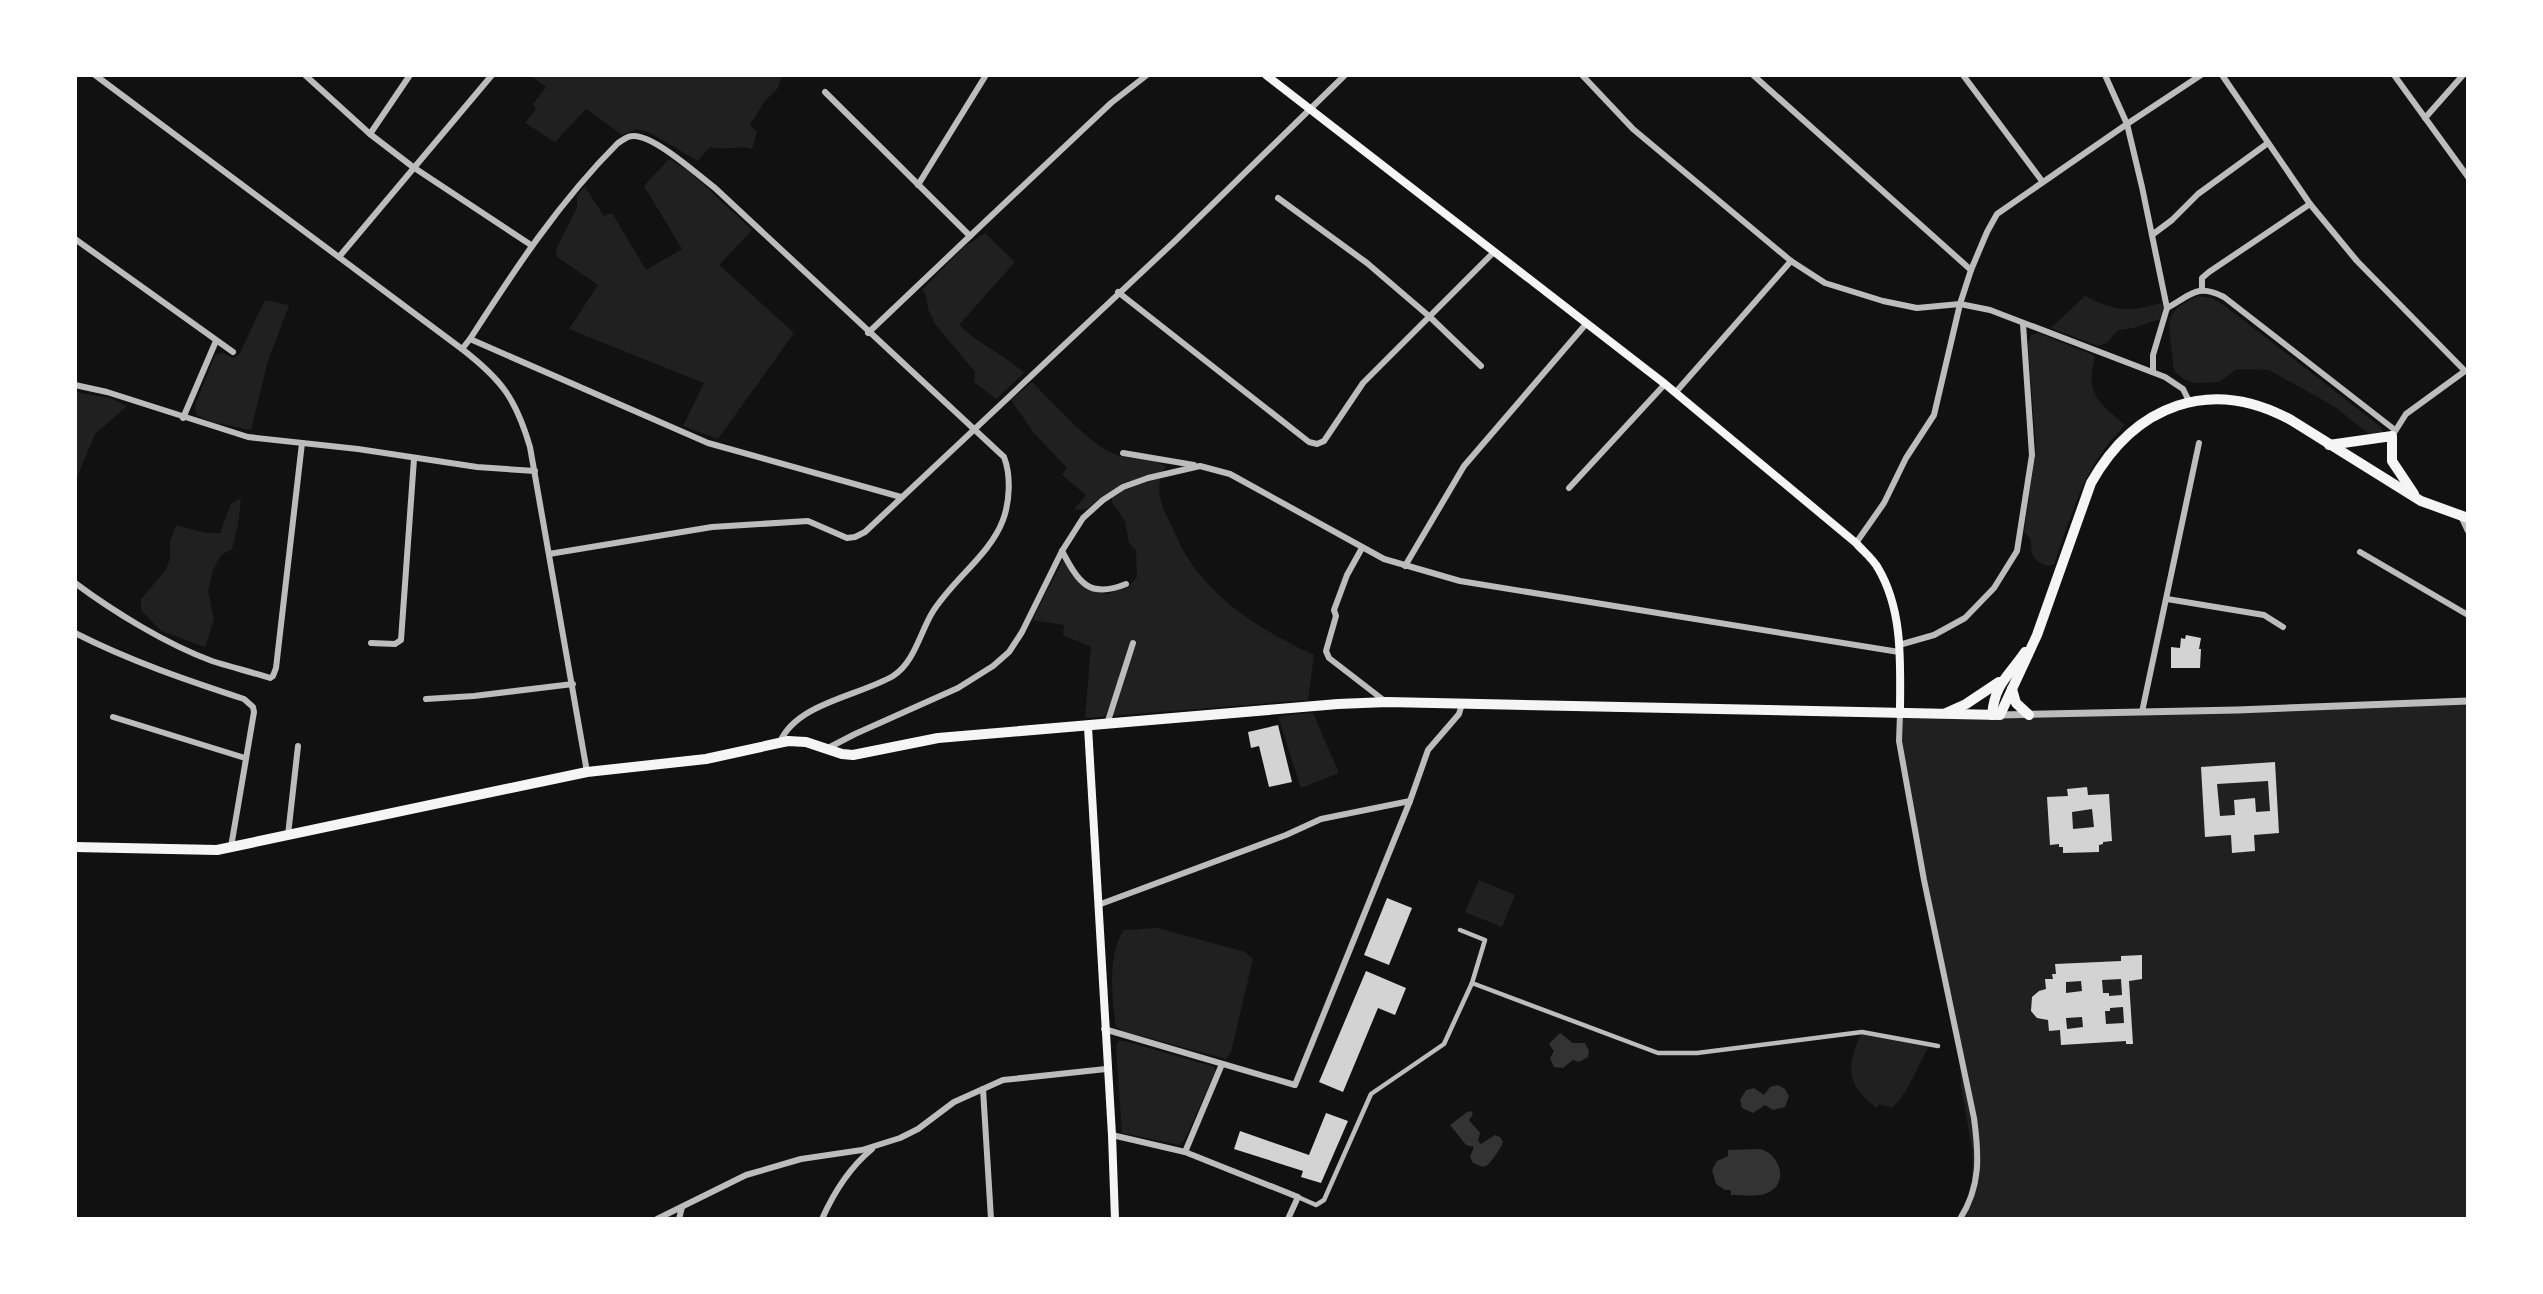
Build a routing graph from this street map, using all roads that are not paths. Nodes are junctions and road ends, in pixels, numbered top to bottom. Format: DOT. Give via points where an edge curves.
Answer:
graph roads {
  1 [pos="95,75"];
  2 [pos="305,75"];
  3 [pos="410,75"];
  4 [pos="492,75"];
  5 [pos="986,75"];
  6 [pos="1147,75"];
  7 [pos="1266,75"];
  8 [pos="1345,75"];
  9 [pos="1582,75"];
  10 [pos="1753,75"];
  11 [pos="1963,75"];
  12 [pos="2105,75"];
  13 [pos="2201,75"];
  14 [pos="2222,75"];
  15 [pos="2394,75"];
  16 [pos="2463,75"];
  17 [pos="825,92"];
  18 [pos="1310,110"];
  19 [pos="2425,118"];
  20 [pos="2127,124"];
  21 [pos="370,134"];
  22 [pos="2268,143"];
  23 [pos="413,167"];
  24 [pos="2468,177"];
  25 [pos="2042,181"];
  26 [pos="918,185"];
  27 [pos="1278,198"];
  28 [pos="2310,204"];
  29 [pos="2152,235"];
  30 [pos="970,236"];
  31 [pos="75,239"];
  32 [pos="531,245"];
  33 [pos="1494,252"];
  34 [pos="339,257"];
  35 [pos="1791,261"];
  36 [pos="1971,270"];
  37 [pos="2202,289"];
  38 [pos="1118,292"];
  39 [pos="1960,304"];
  40 [pos="2167,309"];
  41 [pos="1430,317"];
  42 [pos="1586,324"];
  43 [pos="2023,324"];
  44 [pos="868,333"];
  45 [pos="470,339"];
  46 [pos="216,341"];
  47 [pos="462,349"];
  48 [pos="233,352"];
  49 [pos="1481,366"];
  50 [pos="2467,370"];
  51 [pos="2153,372"];
  52 [pos="1665,384"];
  53 [pos="75,385"];
  54 [pos="1675,393"];
  55 [pos="2190,403"];
  56 [pos="183,418"];
  57 [pos="973,429"];
  58 [pos="2393,433"];
  59 [pos="302,443"];
  60 [pos="2199,443"];
  61 [pos="2329,445"];
  62 [pos="1123,453"];
  63 [pos="414,458"];
  64 [pos="1200,466"];
  65 [pos="534,471"];
  66 [pos="1569,488"];
  67 [pos="901,497"];
  68 [pos="2417,499"];
  69 [pos="2465,517"];
  70 [pos="2468,530"];
  71 [pos="1856,543"];
  72 [pos="1362,548"];
  73 [pos="1062,551"];
  74 [pos="2360,552"];
  75 [pos="549,554"];
  76 [pos="1405,565"];
  77 [pos="75,583"];
  78 [pos="1126,584"];
  79 [pos="2167,599"];
  80 [pos="2468,615"];
  81 [pos="2283,627"];
  82 [pos="75,633"];
  83 [pos="2037,635"];
  84 [pos="370,643"];
  85 [pos="1133,643"];
  86 [pos="1899,648"];
  87 [pos="2000,682"];
  88 [pos="573,684"];
  89 [pos="2011,689"];
  90 [pos="426,699"];
  91 [pos="2468,701"];
  92 [pos="1387,702"];
  93 [pos="1462,704"];
  94 [pos="2142,712"];
  95 [pos="1900,714"];
  96 [pos="1944,714"];
  97 [pos="1996,715"];
  98 [pos="2029,715"];
  99 [pos="113,717"];
  100 [pos="1107,725"];
  101 [pos="1088,727"];
  102 [pos="780,742"];
  103 [pos="298,746"];
  104 [pos="828,748"];
  105 [pos="245,758"];
  106 [pos="587,772"];
  107 [pos="1410,802"];
  108 [pos="289,835"];
  109 [pos="231,847"];
  110 [pos="75,848"];
  111 [pos="1098,905"];
  112 [pos="1460,930"];
  113 [pos="1472,983"];
  114 [pos="1104,1029"];
  115 [pos="1938,1046"];
  116 [pos="1222,1064"];
  117 [pos="1106,1069"];
  118 [pos="983,1089"];
  119 [pos="1112,1135"];
  120 [pos="876,1145"];
  121 [pos="1185,1152"];
  122 [pos="1298,1197"];
  123 [pos="682,1207"];
  124 [pos="657,1219"];
  125 [pos="679,1219"];
  126 [pos="822,1219"];
  127 [pos="991,1219"];
  128 [pos="1115,1219"];
  129 [pos="1288,1219"];
  130 [pos="1960,1219"];
  1 -- 34 [label="street"];
  2 -- 21 [label="street"];
  3 -- 21 [label="street"];
  4 -- 23 [label="street"];
  5 -- 26 [label="street"];
  6 -- 30 [label="street" via="1111,103"];
  7 -- 18 [label="main road"];
  8 -- 18 [label="street"];
  9 -- 35 [label="street" via="1633,129"];
  10 -- 36 [label="street"];
  11 -- 25 [label="street"];
  12 -- 20 [label="street"];
  13 -- 20 [label="street"];
  14 -- 22 [label="street"];
  15 -- 19 [label="street"];
  16 -- 19 [label="street"];
  17 -- 26 [label="street"];
  18 -- 33 [label="main road"];
  18 -- 38 [label="street"];
  19 -- 24 [label="street"];
  20 -- 25 [label="street"];
  20 -- 29 [label="street"];
  21 -- 23 [label="street"];
  22 -- 28 [label="street"];
  22 -- 29 [label="street" via="2198,194"];
  23 -- 32 [label="street"];
  23 -- 34 [label="street"];
  25 -- 36 [label="street" via="1997,214"];
  26 -- 30 [label="street"];
  27 -- 41 [label="street"];
  28 -- 37 [label="street" via="2209,272 2202,278"];
  28 -- 50 [label="street" via="2357,261"];
  29 -- 40 [label="street"];
  30 -- 44 [label="street"];
  31 -- 46 [label="street"];
  32 -- 44 [label="street" via="601,160 624,139 642,138 677,157"];
  32 -- 45 [label="street"];
  33 -- 41 [label="street"];
  33 -- 42 [label="main road"];
  34 -- 47 [label="street"];
  35 -- 39 [label="street" via="1825,284 1883,301 1917,308"];
  35 -- 54 [label="street"];
  36 -- 39 [label="street"];
  37 -- 40 [label="street"];
  37 -- 58 [label="street" via="2224,297"];
  38 -- 41 [label="street" via="1317,444 1324,441 1363,383"];
  38 -- 57 [label="street"];
  39 -- 43 [label="street"];
  39 -- 71 [label="street" via="1934,415"];
  40 -- 51 [label="street" via="2153,355"];
  41 -- 49 [label="street"];
  42 -- 52 [label="main road"];
  42 -- 76 [label="street" via="1464,466"];
  43 -- 51 [label="street"];
  43 -- 86 [label="street" via="2032,455 2017,551 1994,588 1965,618"];
  44 -- 57 [label="street"];
  45 -- 47 [label="street"];
  45 -- 67 [label="street" via="708,443"];
  46 -- 48 [label="street"];
  46 -- 56 [label="street"];
  47 -- 65 [label="street" via="499,380 511,399 522,418"];
  50 -- 58 [label="street" via="2414,408"];
  51 -- 55 [label="street" via="2183,389"];
  52 -- 54 [label="main road"];
  52 -- 66 [label="street"];
  53 -- 56 [label="street"];
  54 -- 71 [label="main road"];
  55 -- 61 [label="main road" via="2223,400 2259,405"];
  55 -- 83 [label="main road" via="2170,407 2139,425 2102,464 2091,483"];
  56 -- 59 [label="street" via="248,437"];
  57 -- 67 [label="street"];
  57 -- 102 [label="street" via="1004,457 1007,466 1008,503 994,539 945,593 903,668 794,723"];
  58 -- 61 [label="main road"];
  58 -- 68 [label="main road" via="2392,461"];
  59 -- 63 [label="street"];
  59 -- 77 [label="street" via="276,668 270,678 211,660 160,636"];
  60 -- 79 [label="street"];
  61 -- 68 [label="main road"];
  62 -- 64 [label="street"];
  63 -- 65 [label="street"];
  63 -- 84 [label="street" via="401,640"];
  64 -- 72 [label="street" via="1230,474"];
  64 -- 73 [label="street" via="1148,478 1113,494 1083,518"];
  65 -- 75 [label="street"];
  67 -- 75 [label="street" via="855,537 808,522 780,523 712,527"];
  68 -- 69 [label="main road"];
  69 -- 70 [label="street"];
  71 -- 86 [label="main road" via="1878,568 1889,590"];
  72 -- 76 [label="street"];
  72 -- 92 [label="street" via="1334,610 1326,651"];
  73 -- 78 [label="street" via="1076,575 1093,590"];
  73 -- 104 [label="street" via="1022,632 993,666 958,688"];
  74 -- 80 [label="street"];
  75 -- 88 [label="street"];
  76 -- 86 [label="street" via="1460,580"];
  79 -- 81 [label="street" via="2264,615"];
  79 -- 94 [label="street"];
  82 -- 105 [label="street" via="113,653 248,702 254,712"];
  83 -- 87 [label="main road"];
  83 -- 89 [label="main road"];
  85 -- 100 [label="street"];
  86 -- 95 [label="main road"];
  87 -- 96 [label="main road"];
  87 -- 97 [label="main road" via="1993,698"];
  88 -- 90 [label="street"];
  88 -- 106 [label="street"];
  89 -- 97 [label="main road"];
  89 -- 98 [label="main road" via="2016,703"];
  91 -- 94 [label="street"];
  92 -- 93 [label="main road"];
  92 -- 100 [label="main road"];
  93 -- 95 [label="main road"];
  93 -- 107 [label="street" via="1459,714 1428,750"];
  94 -- 98 [label="street"];
  95 -- 96 [label="main road"];
  95 -- 130 [label="street" via="1902,761 1979,1153 1979,1173"];
  96 -- 97 [label="main road"];
  97 -- 98 [label="street"];
  99 -- 105 [label="street"];
  100 -- 101 [label="main road"];
  101 -- 104 [label="main road" via="938,738 848,755"];
  101 -- 111 [label="main road"];
  102 -- 104 [label="main road"];
  102 -- 106 [label="main road" via="706,759"];
  103 -- 108 [label="street"];
  105 -- 109 [label="street"];
  106 -- 108 [label="main road"];
  107 -- 111 [label="street" via="1321,819"];
  107 -- 116 [label="street" via="1295,1085"];
  108 -- 109 [label="main road"];
  109 -- 110 [label="main road"];
  111 -- 114 [label="main road"];
  112 -- 113 [label="street" via="1485,940"];
  113 -- 115 [label="street" via="1658,1053 1697,1053 1862,1032"];
  113 -- 122 [label="street" via="1444,1044 1371,1094 1324,1200 1316,1205"];
  114 -- 116 [label="street"];
  114 -- 117 [label="main road"];
  116 -- 121 [label="street"];
  117 -- 118 [label="street" via="1003,1080"];
  117 -- 119 [label="main road"];
  118 -- 120 [label="street" via="954,1102 918,1129"];
  118 -- 127 [label="street"];
  119 -- 121 [label="street"];
  119 -- 128 [label="main road"];
  120 -- 123 [label="street" via="746,1175"];
  120 -- 126 [label="street" via="851,1169"];
  121 -- 122 [label="street"];
  122 -- 129 [label="street"];
  123 -- 124 [label="street"];
  123 -- 125 [label="street"];
}
